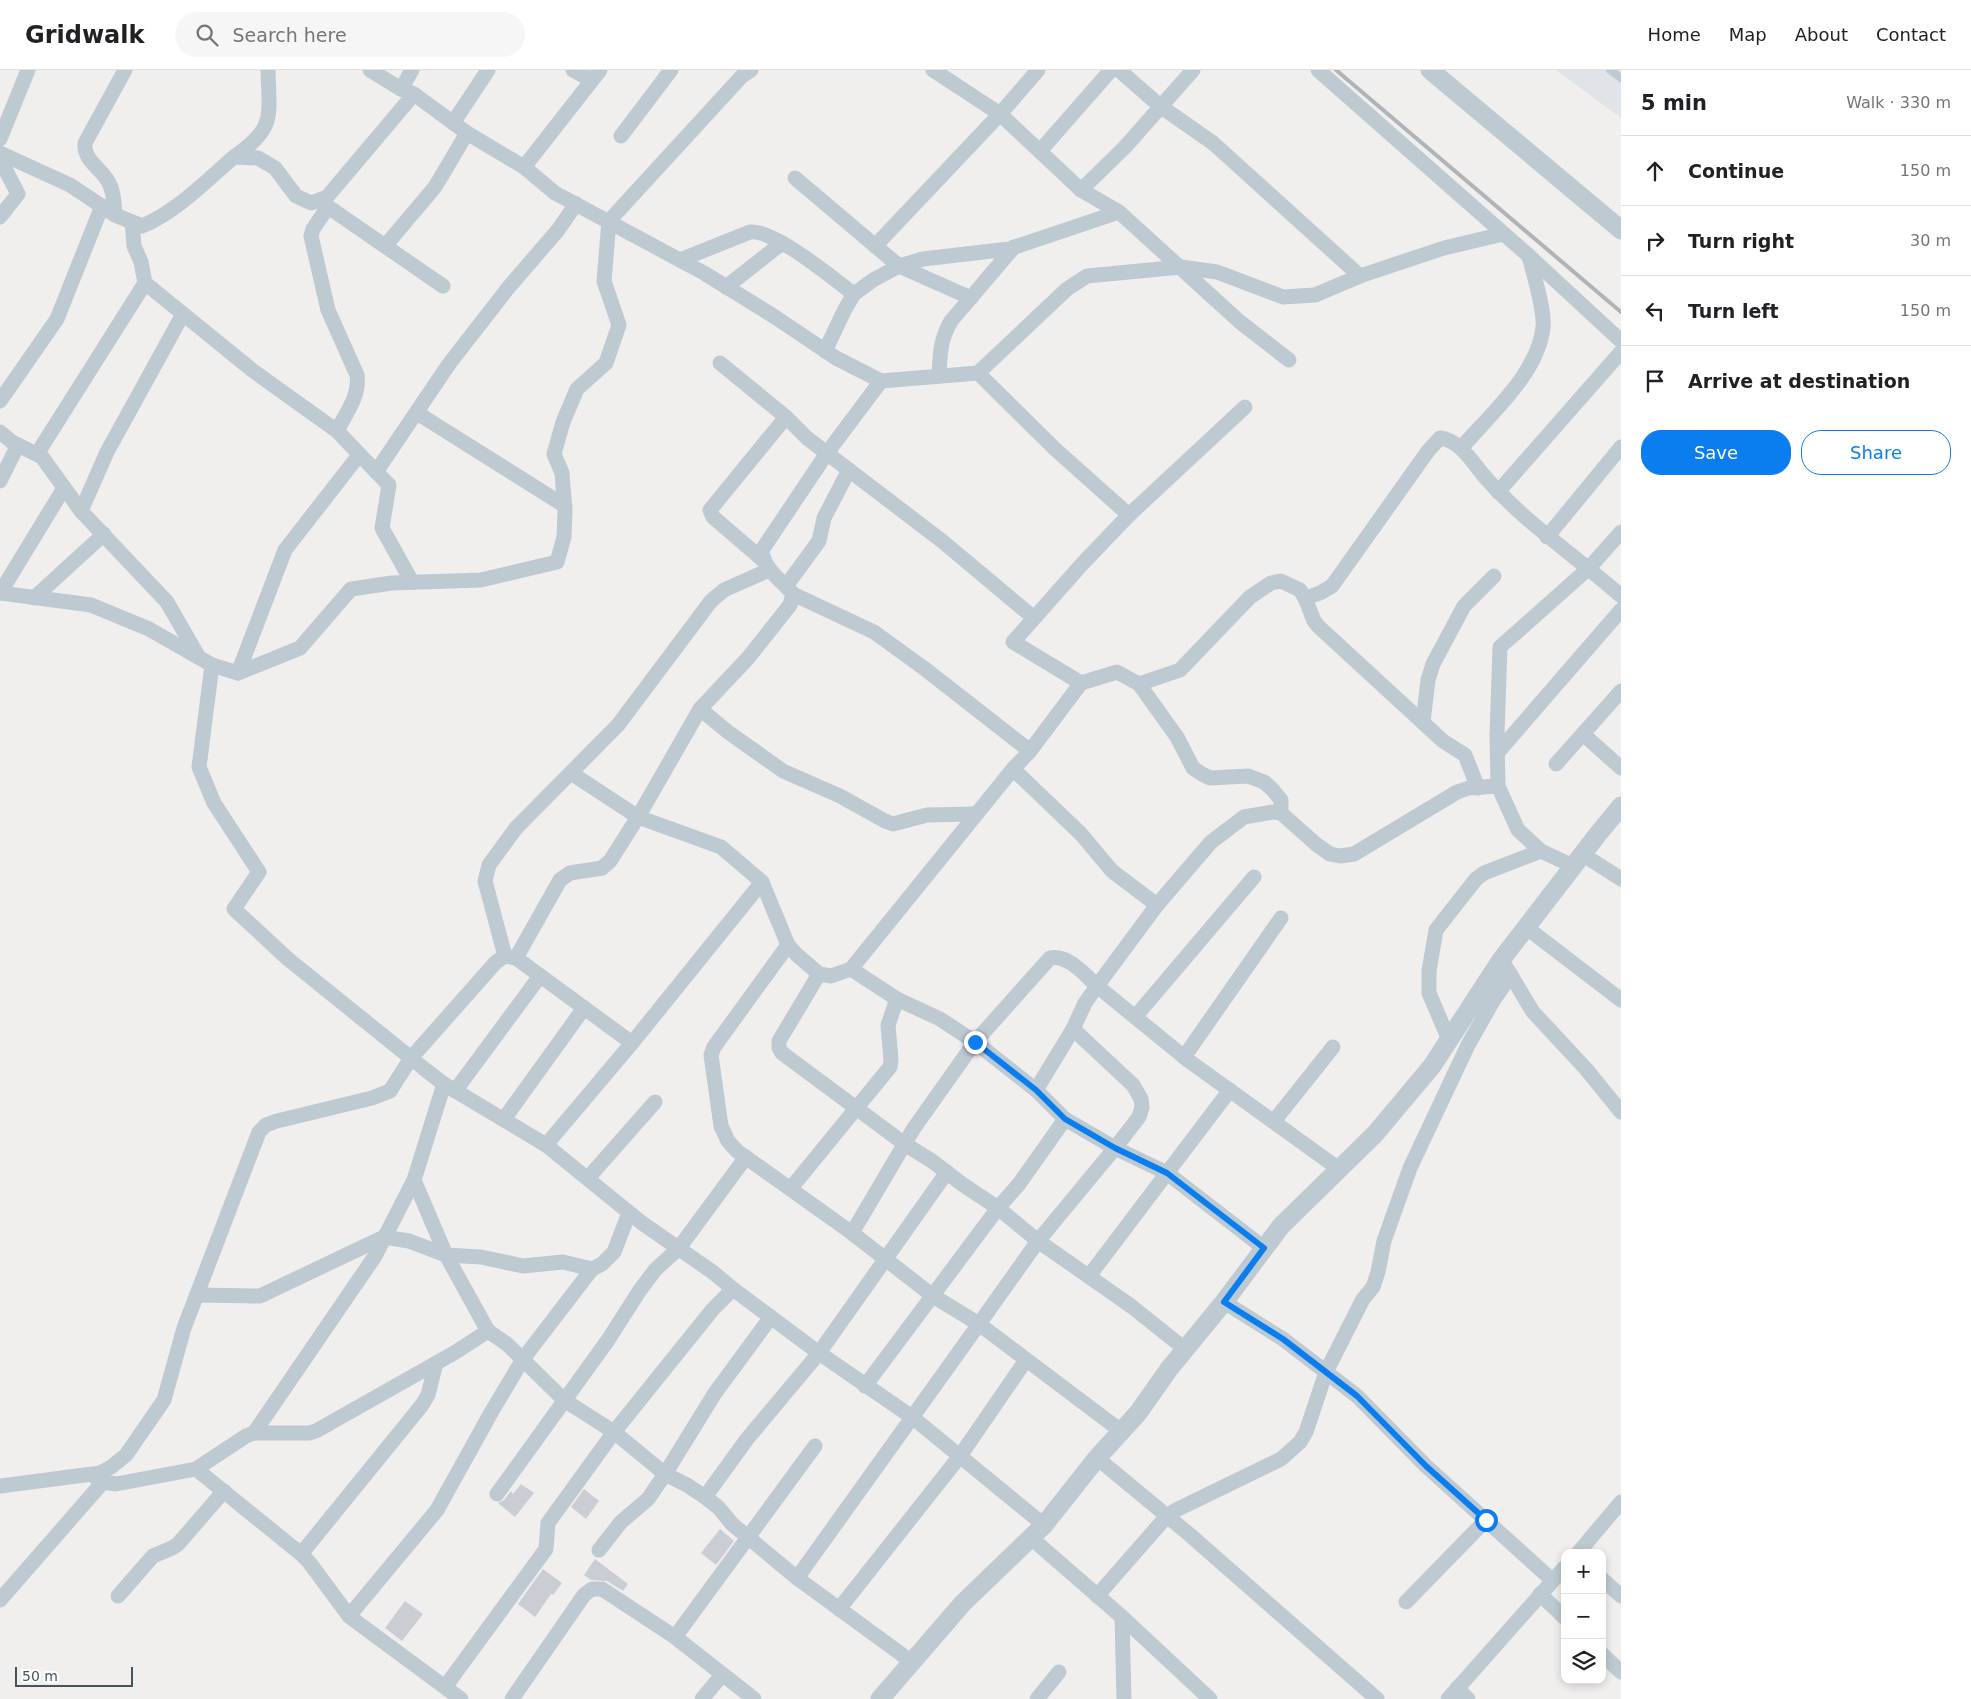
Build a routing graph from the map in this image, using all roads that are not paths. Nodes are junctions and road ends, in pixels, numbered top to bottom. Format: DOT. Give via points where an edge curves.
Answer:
graph roads {
  1 [pos="28,70"];
  2 [pos="125,70"];
  3 [pos="268,70"];
  4 [pos="370,70"];
  5 [pos="412,70"];
  6 [pos="488,70"];
  7 [pos="573,70"];
  8 [pos="671,70"];
  9 [pos="934,70"];
  10 [pos="1038,70"];
  11 [pos="1111,70"];
  12 [pos="1119,70"];
  13 [pos="1192,70"];
  14 [pos="1318,70"];
  15 [pos="1610,70"];
  16 [pos="743,72"];
  17 [pos="1441,74"];
  18 [pos="595,75"];
  19 [pos="1621,78"];
  20 [pos="408,91"];
  21 [pos="1160,106"];
  22 [pos="1000,114"];
  23 [pos="453,123"];
  24 [pos="467,133"];
  25 [pos="621,136"];
  26 [pos="0,139"];
  27 [pos="1040,152"];
  28 [pos="0,153"];
  29 [pos="234,157"];
  30 [pos="0,160"];
  31 [pos="524,167"];
  32 [pos="795,178"];
  33 [pos="1081,190"];
  34 [pos="323,204"];
  35 [pos="576,204"];
  36 [pos="109,210"];
  37 [pos="1120,212"];
  38 [pos="0,217"];
  39 [pos="609,221"];
  40 [pos="132,222"];
  41 [pos="1621,230"];
  42 [pos="1503,234"];
  43 [pos="782,243"];
  44 [pos="385,246"];
  45 [pos="875,246"];
  46 [pos="1014,247"];
  47 [pos="1528,256"];
  48 [pos="680,260"];
  49 [pos="899,266"];
  50 [pos="1181,267"];
  51 [pos="1360,276"];
  52 [pos="145,283"];
  53 [pos="443,286"];
  54 [pos="726,287"];
  55 [pos="854,294"];
  56 [pos="971,298"];
  57 [pos="183,314"];
  58 [pos="1621,341"];
  59 [pos="825,351"];
  60 [pos="1621,352"];
  61 [pos="1289,360"];
  62 [pos="720,363"];
  63 [pos="978,373"];
  64 [pos="939,376"];
  65 [pos="881,381"];
  66 [pos="0,402"];
  67 [pos="1245,407"];
  68 [pos="417,412"];
  69 [pos="786,417"];
  70 [pos="0,432"];
  71 [pos="337,432"];
  72 [pos="18,445"];
  73 [pos="1621,447"];
  74 [pos="1461,448"];
  75 [pos="827,453"];
  76 [pos="37,454"];
  77 [pos="359,455"];
  78 [pos="849,470"];
  79 [pos="376,472"];
  80 [pos="0,481"];
  81 [pos="64,488"];
  82 [pos="1498,492"];
  83 [pos="564,506"];
  84 [pos="81,511"];
  85 [pos="1129,515"];
  86 [pos="1621,532"];
  87 [pos="104,534"];
  88 [pos="1547,537"];
  89 [pos="766,565"];
  90 [pos="1589,568"];
  91 [pos="1494,576"];
  92 [pos="412,582"];
  93 [pos="789,590"];
  94 [pos="0,593"];
  95 [pos="1621,596"];
  96 [pos="34,598"];
  97 [pos="1305,598"];
  98 [pos="1621,610"];
  99 [pos="1034,618"];
  100 [pos="198,656"];
  101 [pos="212,665"];
  102 [pos="238,673"];
  103 [pos="1081,683"];
  104 [pos="1140,684"];
  105 [pos="1621,691"];
  106 [pos="700,708"];
  107 [pos="1423,722"];
  108 [pos="1583,734"];
  109 [pos="1030,751"];
  110 [pos="1498,752"];
  111 [pos="1556,764"];
  112 [pos="1621,768"];
  113 [pos="1013,769"];
  114 [pos="571,773"];
  115 [pos="1498,786"];
  116 [pos="1478,788"];
  117 [pos="1621,806"];
  118 [pos="1282,813"];
  119 [pos="976,814"];
  120 [pos="638,817"];
  121 [pos="1542,851"];
  122 [pos="1578,860"];
  123 [pos="1254,877"];
  124 [pos="1621,878"];
  125 [pos="762,882"];
  126 [pos="1157,905"];
  127 [pos="1281,918"];
  128 [pos="1527,928"];
  129 [pos="788,945"];
  130 [pos="511,957"];
  131 [pos="1506,967"];
  132 [pos="851,969"];
  133 [pos="819,974"];
  134 [pos="540,976"];
  135 [pos="1097,986"];
  136 [pos="897,999"];
  137 [pos="1621,1000"];
  138 [pos="584,1008"];
  139 [pos="1134,1017"];
  140 [pos="1073,1029"];
  141 [pos="1449,1040"];
  142 [pos="975,1042"];
  143 [pos="632,1044"];
  144 [pos="1333,1047"];
  145 [pos="1184,1057"];
  146 [pos="411,1058"];
  147 [pos="450,1087"];
  148 [pos="1036,1090"];
  149 [pos="1230,1090"];
  150 [pos="654,1102"];
  151 [pos="856,1108"];
  152 [pos="1621,1112"];
  153 [pos="504,1119"];
  154 [pos="1065,1119"];
  155 [pos="1274,1121"];
  156 [pos="546,1145"];
  157 [pos="906,1145"];
  158 [pos="1115,1148"];
  159 [pos="746,1157"];
  160 [pos="1339,1169"];
  161 [pos="947,1172"];
  162 [pos="1167,1173"];
  163 [pos="588,1178"];
  164 [pos="414,1180"];
  165 [pos="791,1188"];
  166 [pos="998,1208"];
  167 [pos="629,1213"];
  168 [pos="852,1232"];
  169 [pos="384,1237"];
  170 [pos="1038,1241"];
  171 [pos="679,1248"];
  172 [pos="1264,1248"];
  173 [pos="446,1255"];
  174 [pos="885,1258"];
  175 [pos="592,1269"];
  176 [pos="1090,1276"];
  177 [pos="733,1290"];
  178 [pos="197,1295"];
  179 [pos="933,1296"];
  180 [pos="1224,1302"];
  181 [pos="771,1317"];
  182 [pos="979,1324"];
  183 [pos="488,1331"];
  184 [pos="1185,1349"];
  185 [pos="819,1353"];
  186 [pos="523,1359"];
  187 [pos="1026,1360"];
  188 [pos="436,1364"];
  189 [pos="1326,1372"];
  190 [pos="865,1386"];
  191 [pos="564,1400"];
  192 [pos="912,1417"];
  193 [pos="1121,1431"];
  194 [pos="614,1432"];
  195 [pos="254,1433"];
  196 [pos="815,1446"];
  197 [pos="960,1456"];
  198 [pos="1097,1458"];
  199 [pos="196,1469"];
  200 [pos="666,1474"];
  201 [pos="97,1478"];
  202 [pos="0,1486"];
  203 [pos="224,1492"];
  204 [pos="497,1494"];
  205 [pos="705,1497"];
  206 [pos="1621,1502"];
  207 [pos="1167,1516"];
  208 [pos="1486,1520"];
  209 [pos="1037,1531"];
  210 [pos="749,1538"];
  211 [pos="1581,1549"];
  212 [pos="599,1550"];
  213 [pos="301,1554"];
  214 [pos="1561,1571"];
  215 [pos="797,1578"];
  216 [pos="1552,1580"];
  217 [pos="1606,1583"];
  218 [pos="1540,1594"];
  219 [pos="118,1596"];
  220 [pos="1097,1596"];
  221 [pos="1621,1596"];
  222 [pos="0,1600"];
  223 [pos="1406,1602"];
  224 [pos="839,1609"];
  225 [pos="1561,1614"];
  226 [pos="349,1616"];
  227 [pos="1122,1617"];
  228 [pos="675,1637"];
  229 [pos="1606,1658"];
  230 [pos="912,1662"];
  231 [pos="1059,1672"];
  232 [pos="1621,1672"];
  233 [pos="722,1675"];
  234 [pos="444,1687"];
  235 [pos="1452,1694"];
  236 [pos="461,1699"];
  237 [pos="512,1699"];
  238 [pos="702,1699"];
  239 [pos="754,1699"];
  240 [pos="880,1699"];
  241 [pos="1037,1699"];
  242 [pos="1124,1699"];
  243 [pos="1210,1699"];
  244 [pos="1377,1699"];
  245 [pos="1468,1699"];
  1 -- 26 [label="street"];
  2 -- 36 [label="street" via="84,150 110,183"];
  3 -- 29 [label="street" via="269,117 259,137"];
  4 -- 20 [label="street"];
  5 -- 20 [label="street"];
  6 -- 23 [label="street"];
  7 -- 18 [label="street"];
  8 -- 25 [label="street"];
  9 -- 22 [label="street"];
  10 -- 22 [label="street"];
  11 -- 27 [label="street"];
  12 -- 21 [label="street"];
  13 -- 21 [label="street"];
  14 -- 42 [label="street"];
  15 -- 19 [label="lane"];
  16 -- 39 [label="street"];
  17 -- 41 [label="street"];
  18 -- 31 [label="street"];
  20 -- 23 [label="street"];
  20 -- 34 [label="street"];
  21 -- 33 [label="street" via="1125,147"];
  21 -- 51 [label="street" via="1213,143"];
  22 -- 27 [label="street"];
  22 -- 45 [label="street"];
  23 -- 24 [label="street"];
  24 -- 31 [label="street"];
  24 -- 44 [label="street" via="435,188"];
  27 -- 33 [label="street"];
  28 -- 36 [label="street" via="70,185"];
  29 -- 34 [label="street" via="258,158 275,168 296,196"];
  29 -- 40 [label="street" via="154,221 142,226"];
  30 -- 38 [label="street" via="18,194"];
  31 -- 35 [label="street" via="555,193"];
  32 -- 45 [label="street"];
  33 -- 37 [label="street"];
  34 -- 44 [label="street"];
  34 -- 71 [label="street" via="311,236 328,310 357,375 358,385"];
  35 -- 39 [label="street"];
  35 -- 68 [label="street" via="448,364"];
  36 -- 40 [label="street"];
  36 -- 66 [label="street" via="57,319"];
  37 -- 46 [label="street"];
  37 -- 50 [label="street"];
  39 -- 48 [label="street"];
  39 -- 83 [label="street" via="604,281 619,325 606,363 577,389 563,422 554,454 562,473"];
  40 -- 52 [label="street" via="134,246"];
  42 -- 47 [label="street"];
  42 -- 51 [label="street" via="1444,248"];
  43 -- 48 [label="street" via="757,231 750,232"];
  43 -- 54 [label="street"];
  43 -- 55 [label="street"];
  44 -- 53 [label="street"];
  45 -- 49 [label="street"];
  46 -- 49 [label="street" via="923,258"];
  46 -- 56 [label="street"];
  47 -- 58 [label="street"];
  47 -- 74 [label="street" via="1544,325 1538,349 1517,384"];
  48 -- 54 [label="street"];
  49 -- 55 [label="street"];
  49 -- 56 [label="street"];
  50 -- 51 [label="street" via="1217,272 1283,297 1315,295"];
  50 -- 61 [label="street" via="1240,322"];
  50 -- 63 [label="street" via="1087,276 1067,290"];
  52 -- 57 [label="street"];
  52 -- 76 [label="street"];
  54 -- 59 [label="street"];
  55 -- 59 [label="street"];
  56 -- 64 [label="street" via="946,330 941,343"];
  57 -- 71 [label="street"];
  57 -- 84 [label="street" via="107,452"];
  59 -- 65 [label="street"];
  60 -- 82 [label="street"];
  62 -- 69 [label="street"];
  63 -- 64 [label="street"];
  63 -- 85 [label="street"];
  64 -- 65 [label="street"];
  65 -- 75 [label="street"];
  67 -- 85 [label="street"];
  68 -- 79 [label="street"];
  68 -- 83 [label="street"];
  69 -- 75 [label="street"];
  69 -- 89 [label="street" via="710,510 713,517"];
  70 -- 72 [label="street"];
  71 -- 77 [label="street"];
  72 -- 76 [label="street"];
  72 -- 80 [label="street"];
  73 -- 88 [label="street"];
  74 -- 82 [label="street"];
  74 -- 97 [label="street" via="1448,439 1440,438 1332,586"];
  75 -- 78 [label="street"];
  75 -- 89 [label="street" via="762,550"];
  76 -- 81 [label="street"];
  77 -- 79 [label="street"];
  77 -- 102 [label="street" via="286,550"];
  78 -- 93 [label="street" via="824,518 819,541"];
  78 -- 99 [label="street" via="942,541"];
  79 -- 92 [label="street" via="389,485 382,528"];
  81 -- 84 [label="street"];
  81 -- 94 [label="street"];
  82 -- 88 [label="street"];
  83 -- 92 [label="street" via="564,537 557,562 481,580"];
  84 -- 87 [label="street"];
  85 -- 99 [label="street"];
  86 -- 90 [label="street"];
  87 -- 96 [label="street"];
  87 -- 100 [label="street" via="167,602"];
  88 -- 90 [label="street"];
  89 -- 93 [label="street"];
  89 -- 114 [label="street" via="711,601 618,725"];
  90 -- 95 [label="street"];
  90 -- 110 [label="street" via="1500,647"];
  91 -- 107 [label="street" via="1464,606 1434,664 1428,680"];
  92 -- 102 [label="street" via="351,589 300,648"];
  93 -- 106 [label="street" via="790,605 748,658"];
  93 -- 109 [label="street" via="874,632"];
  94 -- 96 [label="street"];
  96 -- 100 [label="street" via="91,605 149,629"];
  97 -- 104 [label="street" via="1300,590 1280,581 1271,583 1250,597 1180,670"];
  97 -- 107 [label="street" via="1319,627"];
  98 -- 110 [label="street"];
  99 -- 103 [label="street" via="1013,642"];
  100 -- 101 [label="street"];
  101 -- 102 [label="street"];
  101 -- 146 [label="street" via="199,768 214,804 259,872 234,909 288,959"];
  103 -- 104 [label="street" via="1117,672"];
  103 -- 109 [label="street"];
  104 -- 118 [label="street" via="1177,737 1193,768 1210,778 1248,776 1264,782 1280,800"];
  105 -- 108 [label="street"];
  106 -- 119 [label="street" via="783,771 840,796 885,821 893,824 927,815"];
  106 -- 120 [label="street"];
  107 -- 116 [label="street" via="1443,741 1465,755"];
  108 -- 111 [label="street"];
  108 -- 112 [label="street"];
  109 -- 113 [label="street"];
  110 -- 115 [label="street"];
  113 -- 119 [label="street"];
  113 -- 126 [label="street" via="1081,834 1112,871"];
  114 -- 120 [label="street"];
  114 -- 130 [label="street" via="516,828 488,865 485,881"];
  115 -- 116 [label="street"];
  115 -- 121 [label="street" via="1518,830"];
  116 -- 118 [label="street" via="1457,792 1354,854 1340,856 1330,854 1317,845"];
  117 -- 122 [label="street"];
  118 -- 126 [label="street" via="1254,815 1236,822 1211,842"];
  119 -- 132 [label="street"];
  120 -- 125 [label="street" via="721,847"];
  120 -- 130 [label="street" via="602,868 570,874 560,880"];
  121 -- 122 [label="street"];
  121 -- 141 [label="street" via="1484,873 1436,930 1429,993"];
  122 -- 124 [label="street"];
  122 -- 128 [label="street"];
  123 -- 139 [label="street"];
  125 -- 129 [label="street"];
  125 -- 143 [label="street"];
  126 -- 135 [label="street"];
  127 -- 145 [label="street"];
  128 -- 131 [label="street"];
  128 -- 137 [label="street"];
  129 -- 133 [label="street"];
  129 -- 159 [label="street" via="711,1055 724,1134"];
  130 -- 134 [label="street"];
  130 -- 146 [label="street" via="496,962"];
  131 -- 141 [label="street"];
  131 -- 152 [label="street" via="1533,1012"];
  131 -- 189 [label="street" via="1410,1168 1384,1241 1373,1287 1363,1299"];
  132 -- 133 [label="street" via="830,976"];
  132 -- 136 [label="street"];
  133 -- 151 [label="street" via="779,1041 779,1048"];
  134 -- 138 [label="street"];
  134 -- 147 [label="street"];
  135 -- 139 [label="street"];
  135 -- 140 [label="street"];
  135 -- 142 [label="street" via="1068,961 1056,956 1050,958"];
  136 -- 142 [label="street"];
  136 -- 151 [label="street" via="888,1025 890,1067"];
  138 -- 143 [label="street"];
  138 -- 153 [label="street"];
  139 -- 145 [label="street"];
  140 -- 148 [label="street"];
  140 -- 158 [label="street" via="1133,1085 1142,1099 1139,1117"];
  141 -- 160 [label="street" via="1432,1066 1375,1134"];
  142 -- 148 [label="street"];
  142 -- 157 [label="street" via="914,1128"];
  143 -- 156 [label="street"];
  144 -- 155 [label="street"];
  145 -- 149 [label="street"];
  146 -- 147 [label="street"];
  146 -- 178 [label="street" via="390,1092 277,1121 259,1132"];
  147 -- 153 [label="street"];
  147 -- 164 [label="street"];
  148 -- 154 [label="street"];
  149 -- 155 [label="street"];
  149 -- 162 [label="street"];
  150 -- 163 [label="street"];
  151 -- 157 [label="street"];
  151 -- 165 [label="street"];
  153 -- 156 [label="street"];
  154 -- 158 [label="street"];
  154 -- 166 [label="street"];
  155 -- 160 [label="street"];
  156 -- 163 [label="street"];
  157 -- 161 [label="street"];
  157 -- 168 [label="street"];
  158 -- 162 [label="street"];
  158 -- 170 [label="street"];
  159 -- 165 [label="street"];
  159 -- 171 [label="street"];
  160 -- 172 [label="street" via="1281,1226"];
  161 -- 166 [label="street"];
  161 -- 174 [label="street"];
  162 -- 172 [label="street"];
  162 -- 176 [label="street"];
  163 -- 167 [label="street"];
  164 -- 169 [label="street"];
  164 -- 173 [label="street"];
  165 -- 168 [label="street"];
  166 -- 170 [label="street"];
  166 -- 179 [label="street"];
  167 -- 171 [label="street"];
  167 -- 175 [label="street" via="614,1252"];
  168 -- 174 [label="street"];
  169 -- 173 [label="street" via="409,1240"];
  169 -- 178 [label="street" via="260,1296"];
  169 -- 195 [label="street" via="375,1256"];
  170 -- 176 [label="street"];
  170 -- 182 [label="street"];
  171 -- 177 [label="street"];
  171 -- 191 [label="street" via="655,1270"];
  172 -- 180 [label="street"];
  173 -- 175 [label="street" via="480,1256 523,1266 563,1262"];
  173 -- 183 [label="street"];
  174 -- 179 [label="street"];
  174 -- 185 [label="street"];
  175 -- 186 [label="street"];
  176 -- 184 [label="street"];
  177 -- 181 [label="street"];
  177 -- 194 [label="street" via="713,1309"];
  178 -- 201 [label="street" via="181,1337 164,1400 126,1455"];
  179 -- 182 [label="street"];
  179 -- 190 [label="street"];
  180 -- 184 [label="street"];
  180 -- 189 [label="street" via="1283,1339"];
  181 -- 185 [label="street"];
  181 -- 200 [label="street" via="715,1393"];
  182 -- 187 [label="street"];
  182 -- 192 [label="street"];
  183 -- 186 [label="street"];
  183 -- 188 [label="street"];
  184 -- 193 [label="street"];
  185 -- 190 [label="street"];
  185 -- 205 [label="street" via="747,1439"];
  186 -- 191 [label="street"];
  186 -- 226 [label="street" via="437,1510"];
  187 -- 193 [label="street"];
  187 -- 197 [label="street"];
  188 -- 195 [label="street" via="316,1431"];
  188 -- 213 [label="street" via="422,1405"];
  189 -- 207 [label="street" via="1306,1432 1290,1453"];
  189 -- 208 [label="street" via="1357,1396 1426,1466"];
  190 -- 192 [label="street"];
  191 -- 194 [label="street"];
  191 -- 204 [label="street"];
  192 -- 197 [label="street"];
  192 -- 215 [label="street"];
  193 -- 198 [label="street"];
  194 -- 200 [label="street"];
  194 -- 234 [label="street" via="548,1523 546,1549"];
  195 -- 199 [label="street"];
  196 -- 210 [label="street"];
  197 -- 209 [label="street"];
  197 -- 224 [label="street"];
  198 -- 207 [label="street"];
  198 -- 209 [label="street"];
  199 -- 201 [label="street" via="116,1484"];
  199 -- 203 [label="street"];
  200 -- 205 [label="street"];
  200 -- 212 [label="street" via="648,1499 621,1522"];
  201 -- 202 [label="street"];
  201 -- 222 [label="street"];
  203 -- 213 [label="street"];
  203 -- 219 [label="street" via="178,1544 153,1556"];
  205 -- 210 [label="street"];
  206 -- 211 [label="street"];
  207 -- 220 [label="street"];
  207 -- 244 [label="street"];
  208 -- 216 [label="street"];
  208 -- 223 [label="street"];
  209 -- 220 [label="street"];
  209 -- 230 [label="street" via="963,1602"];
  210 -- 215 [label="street"];
  210 -- 228 [label="street"];
  213 -- 226 [label="street"];
  214 -- 216 [label="street"];
  215 -- 224 [label="street"];
  216 -- 218 [label="street"];
  217 -- 221 [label="street"];
  218 -- 225 [label="street"];
  218 -- 235 [label="street"];
  220 -- 227 [label="street"];
  224 -- 230 [label="street"];
  226 -- 234 [label="street"];
  227 -- 242 [label="street"];
  227 -- 243 [label="street"];
  228 -- 233 [label="street"];
  228 -- 237 [label="street" via="602,1589 592,1589 584,1595"];
  229 -- 232 [label="street"];
  230 -- 240 [label="street"];
  231 -- 241 [label="street"];
  233 -- 238 [label="street"];
  233 -- 239 [label="street"];
  234 -- 236 [label="street"];
  235 -- 245 [label="street"];
}
